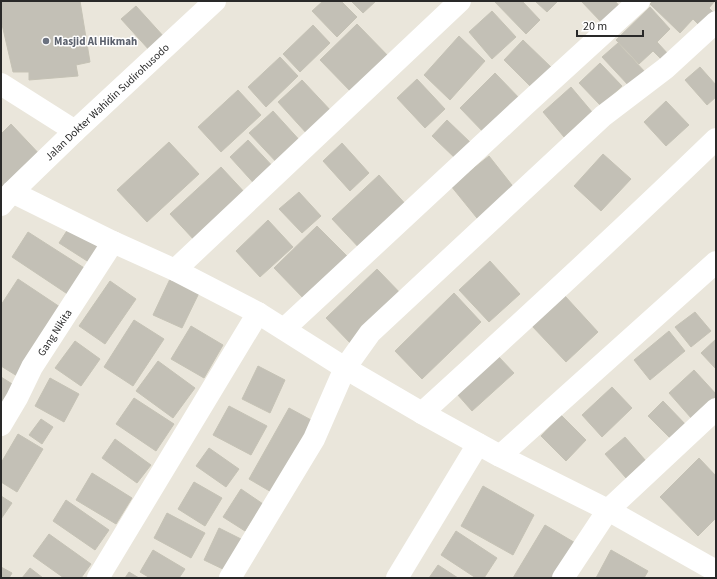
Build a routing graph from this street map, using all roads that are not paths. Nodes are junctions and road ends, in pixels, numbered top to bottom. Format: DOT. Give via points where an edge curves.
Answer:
graph roads {
  1 [pos="215,1"];
  2 [pos="460,1"];
  3 [pos="639,1"];
  4 [pos="716,22"];
  5 [pos="1,84"];
  6 [pos="75,131"];
  7 [pos="716,139"];
  8 [pos="7,198"];
  9 [pos="113,242"];
  10 [pos="716,262"];
  11 [pos="175,270"];
  12 [pos="258,313"];
  13 [pos="284,329"];
  14 [pos="345,368"];
  15 [pos="716,409"];
  16 [pos="422,412"];
  17 [pos="1,425"];
  18 [pos="478,444"];
  19 [pos="500,456"];
  20 [pos="608,510"];
  21 [pos="709,572"];
  22 [pos="98,578"];
  23 [pos="230,578"];
  24 [pos="397,578"];
  25 [pos="563,578"];
  1 -- 6 [label="street, Jalan Dokter Wahidin Sudirohusodo"];
  2 -- 11 [label="street"];
  3 -- 13 [label="street"];
  4 -- 14 [label="street" via="666,68 603,116 370,333"];
  5 -- 6 [label="street"];
  6 -- 8 [label="street, Jalan Dokter Wahidin Sudirohusodo"];
  7 -- 16 [label="street" via="540,306"];
  8 -- 9 [label="street"];
  9 -- 11 [label="street"];
  9 -- 17 [label="street, Gang Nikita" via="32,367"];
  10 -- 19 [label="street"];
  11 -- 12 [label="street"];
  12 -- 13 [label="street"];
  12 -- 22 [label="street"];
  13 -- 14 [label="street"];
  14 -- 16 [label="street"];
  14 -- 23 [label="street" via="314,439"];
  15 -- 20 [label="street"];
  16 -- 18 [label="street"];
  18 -- 19 [label="street"];
  18 -- 24 [label="street"];
  19 -- 20 [label="street"];
  20 -- 21 [label="street"];
  20 -- 25 [label="street"];
}
